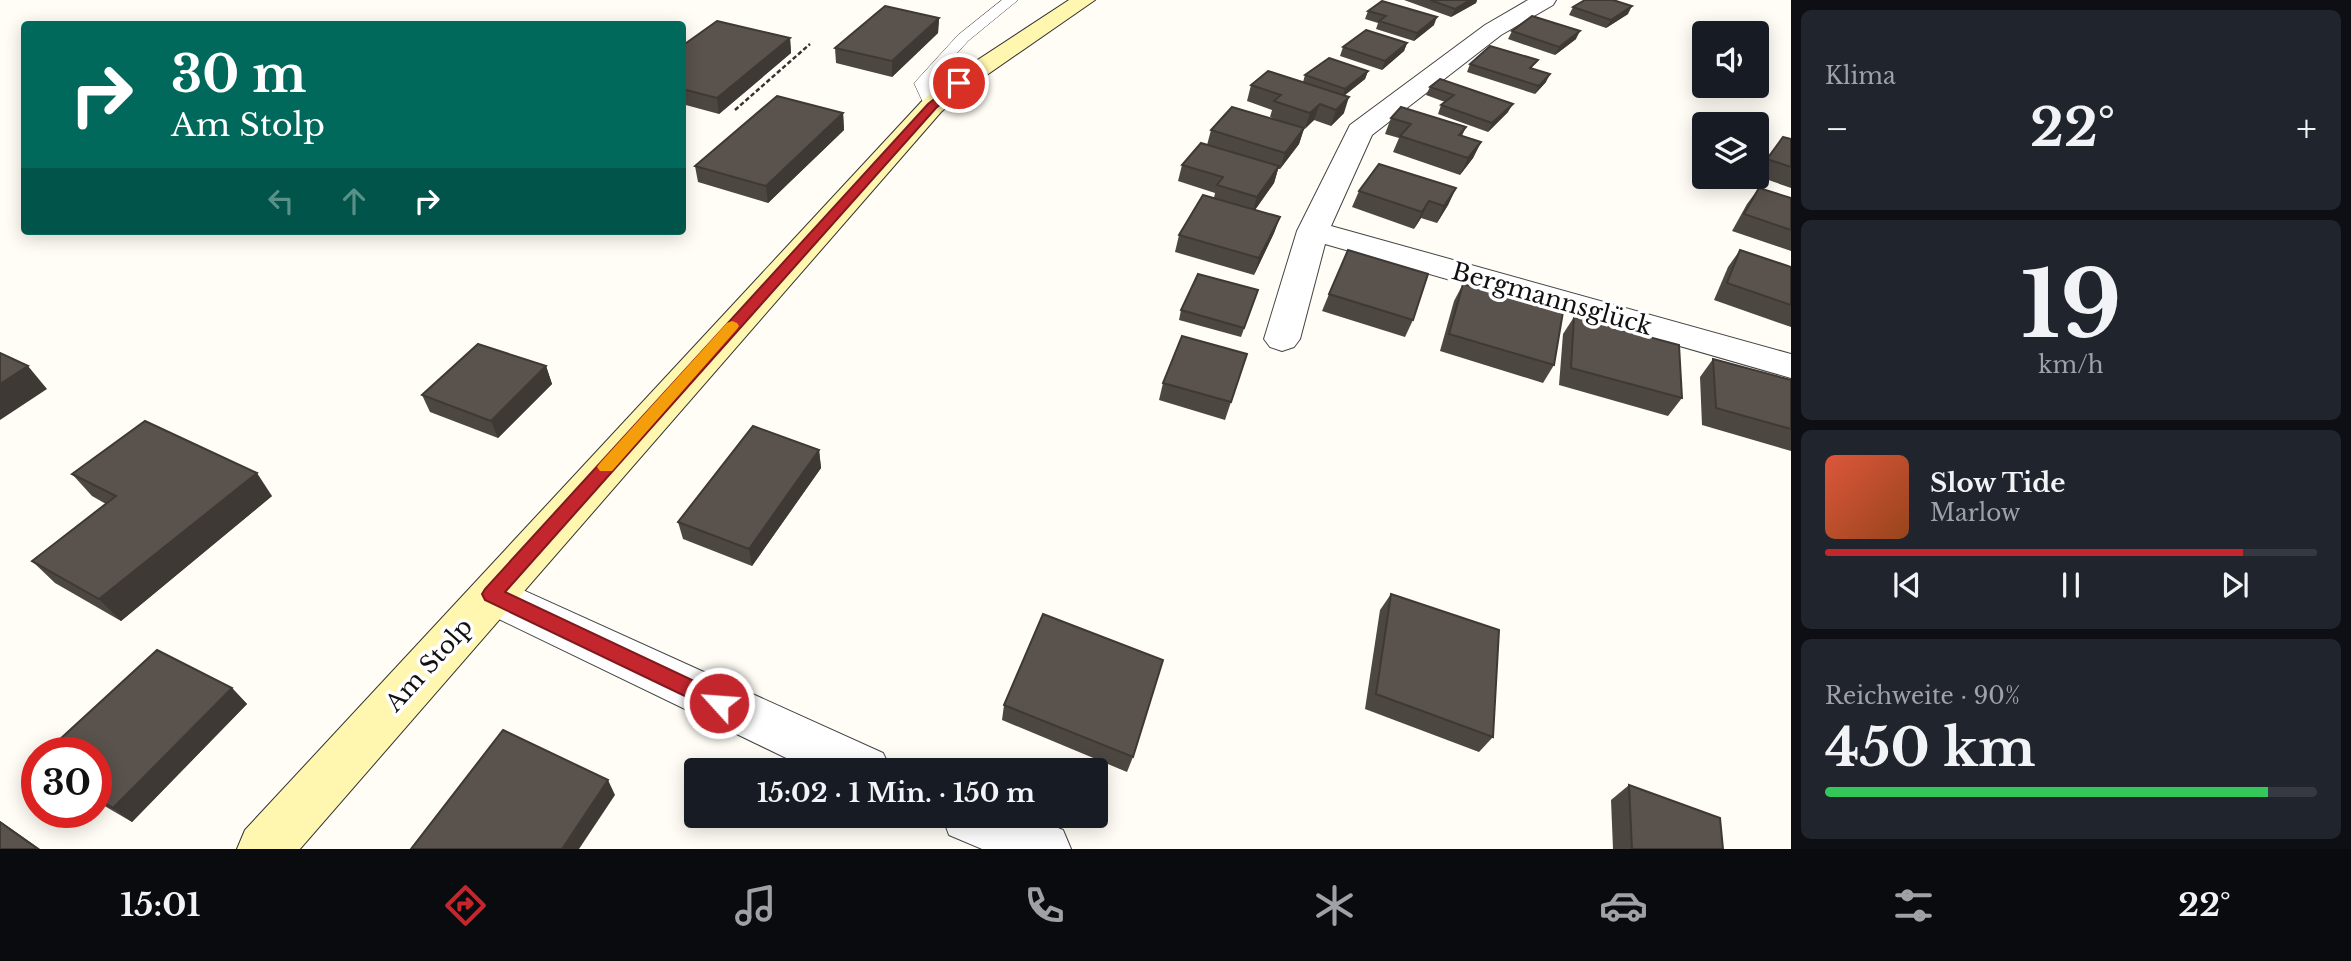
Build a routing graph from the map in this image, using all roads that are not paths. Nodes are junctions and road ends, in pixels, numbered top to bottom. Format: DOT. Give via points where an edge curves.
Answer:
graph roads {
  1 [pos="1011,0"];
  2 [pos="1084,0"];
  3 [pos="1545,0"];
  4 [pos="932,106"];
  5 [pos="1313,231"];
  6 [pos="1282,339"];
  7 [pos="1791,366"];
  8 [pos="492,594"];
  9 [pos="840,758"];
  10 [pos="996,828"];
  11 [pos="264,849"];
  12 [pos="1044,849"];
  1 -- 4 [label="lane" via="934,66 922,83"];
  2 -- 4 [label="main road, Am Stolp"];
  3 -- 5 [label="street" via="1493,30 1360,131"];
  4 -- 8 [label="main road, Am Stolp"];
  5 -- 6 [label="street"];
  5 -- 7 [label="street, Bergmannsglück"];
  8 -- 9 [label="street"];
  8 -- 11 [label="main road, Am Stolp"];
  10 -- 12 [label="street"];
}
